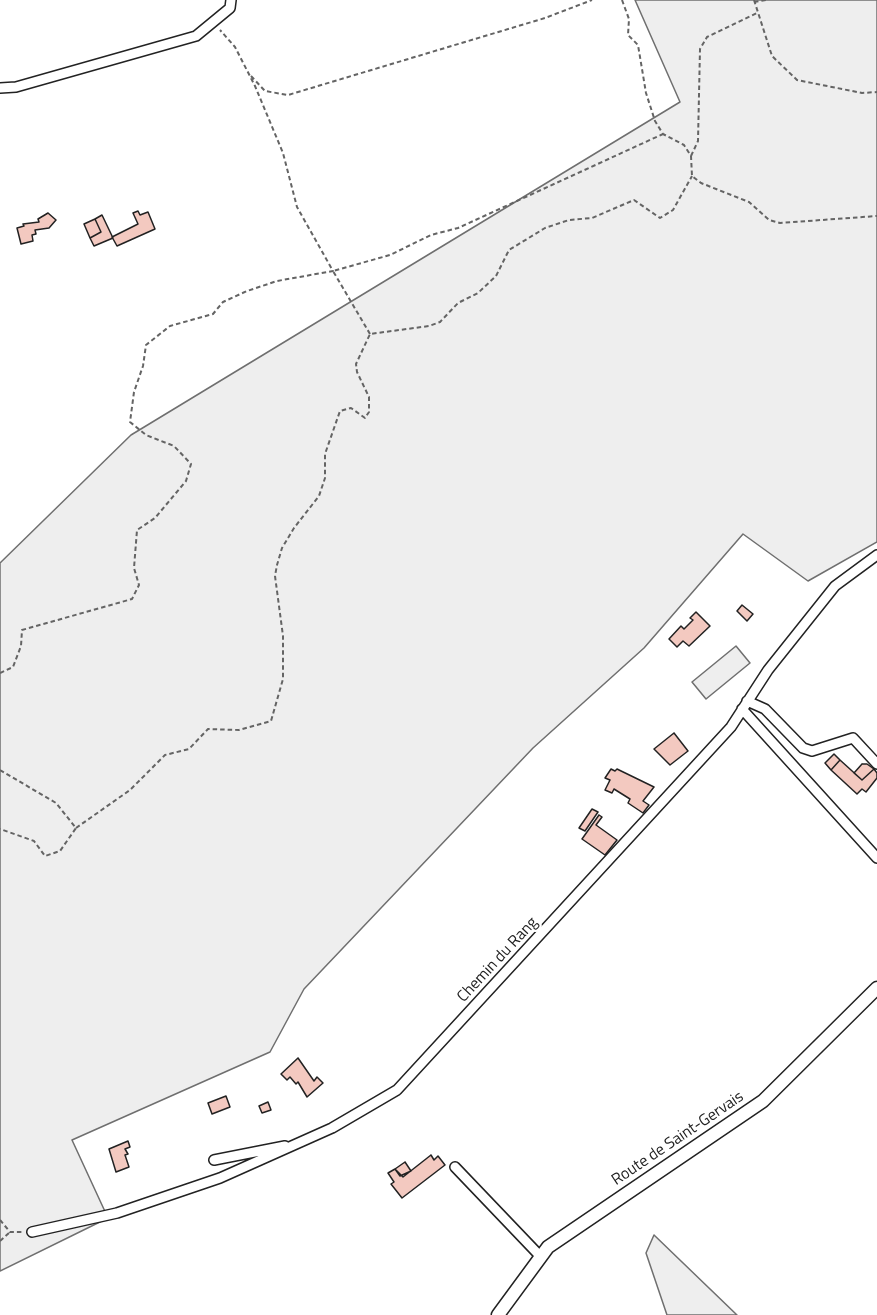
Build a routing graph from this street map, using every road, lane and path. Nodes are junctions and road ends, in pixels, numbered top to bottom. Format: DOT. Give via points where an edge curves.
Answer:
graph roads {
  1 [pos="231,0"];
  2 [pos="592,0"];
  3 [pos="622,0"];
  4 [pos="766,0"];
  5 [pos="754,1"];
  6 [pos="757,13"];
  7 [pos="213,22"];
  8 [pos="249,74"];
  9 [pos="0,88"];
  10 [pos="877,92"];
  11 [pos="663,134"];
  12 [pos="691,156"];
  13 [pos="693,176"];
  14 [pos="877,216"];
  15 [pos="333,271"];
  16 [pos="370,334"];
  17 [pos="877,555"];
  18 [pos="0,673"];
  19 [pos="745,705"];
  20 [pos="877,764"];
  21 [pos="0,770"];
  22 [pos="76,828"];
  23 [pos="0,829"];
  24 [pos="877,858"];
  25 [pos="877,988"];
  26 [pos="294,1145"];
  27 [pos="214,1160"];
  28 [pos="455,1167"];
  29 [pos="0,1220"];
  30 [pos="10,1232"];
  31 [pos="32,1232"];
  32 [pos="0,1241"];
  33 [pos="541,1257"];
  34 [pos="498,1315"];
  1 -- 7 [label="street" via="230,8"];
  2 -- 8 [label="path" via="545,18 288,95 265,91"];
  3 -- 11 [label="path" via="629,19 628,35 638,45 646,93"];
  4 -- 5 [label="path"];
  5 -- 6 [label="path"];
  6 -- 10 [label="path" via="772,56 797,80 862,93"];
  6 -- 12 [label="path" via="707,37 700,49 698,141"];
  7 -- 8 [label="path" via="235,47"];
  7 -- 9 [label="street" via="196,36 16,87"];
  8 -- 15 [label="path" via="283,153 297,207"];
  11 -- 12 [label="path" via="684,145"];
  11 -- 15 [label="path" via="458,228 431,235 390,255"];
  12 -- 13 [label="path"];
  13 -- 14 [label="path" via="749,202 769,220 780,223"];
  13 -- 16 [label="path" via="674,210 660,218 634,200 592,218 545,228 510,250 496,276 478,293 458,303 440,322"];
  15 -- 16 [label="path"];
  15 -- 18 [label="path" via="247,291 223,302 213,314 170,326 146,345 130,422 146,435 174,446 191,464 186,481 155,518 137,530 134,568 140,585 132,599 21,630 21,646 13,667"];
  16 -- 22 [label="path" via="356,364 369,397 369,412 365,418 351,408 340,411 325,454 326,478 319,496 294,528 277,565 283,679 271,721 239,730 208,729 189,749 165,754 130,790"];
  17 -- 19 [label="street, Chemin du Rang" via="835,586"];
  19 -- 20 [label="street" via="765,709 803,748 812,751 853,738"];
  19 -- 24 [label="street"];
  19 -- 26 [label="street, Chemin du Rang" via="731,727 596,877 397,1090"];
  21 -- 22 [label="path" via="56,802"];
  22 -- 23 [label="path" via="60,851 45,856 34,841"];
  25 -- 33 [label="street, Route de Saint-Gervais" via="763,1101 548,1247"];
  26 -- 27 [label="street"];
  26 -- 31 [label="street, Chemin du Rang" via="220,1178 117,1214"];
  28 -- 33 [label="street"];
  29 -- 30 [label="path"];
  30 -- 31 [label="path"];
  30 -- 32 [label="path"];
  33 -- 34 [label="street, Route de Saint-Gervais"];
}
